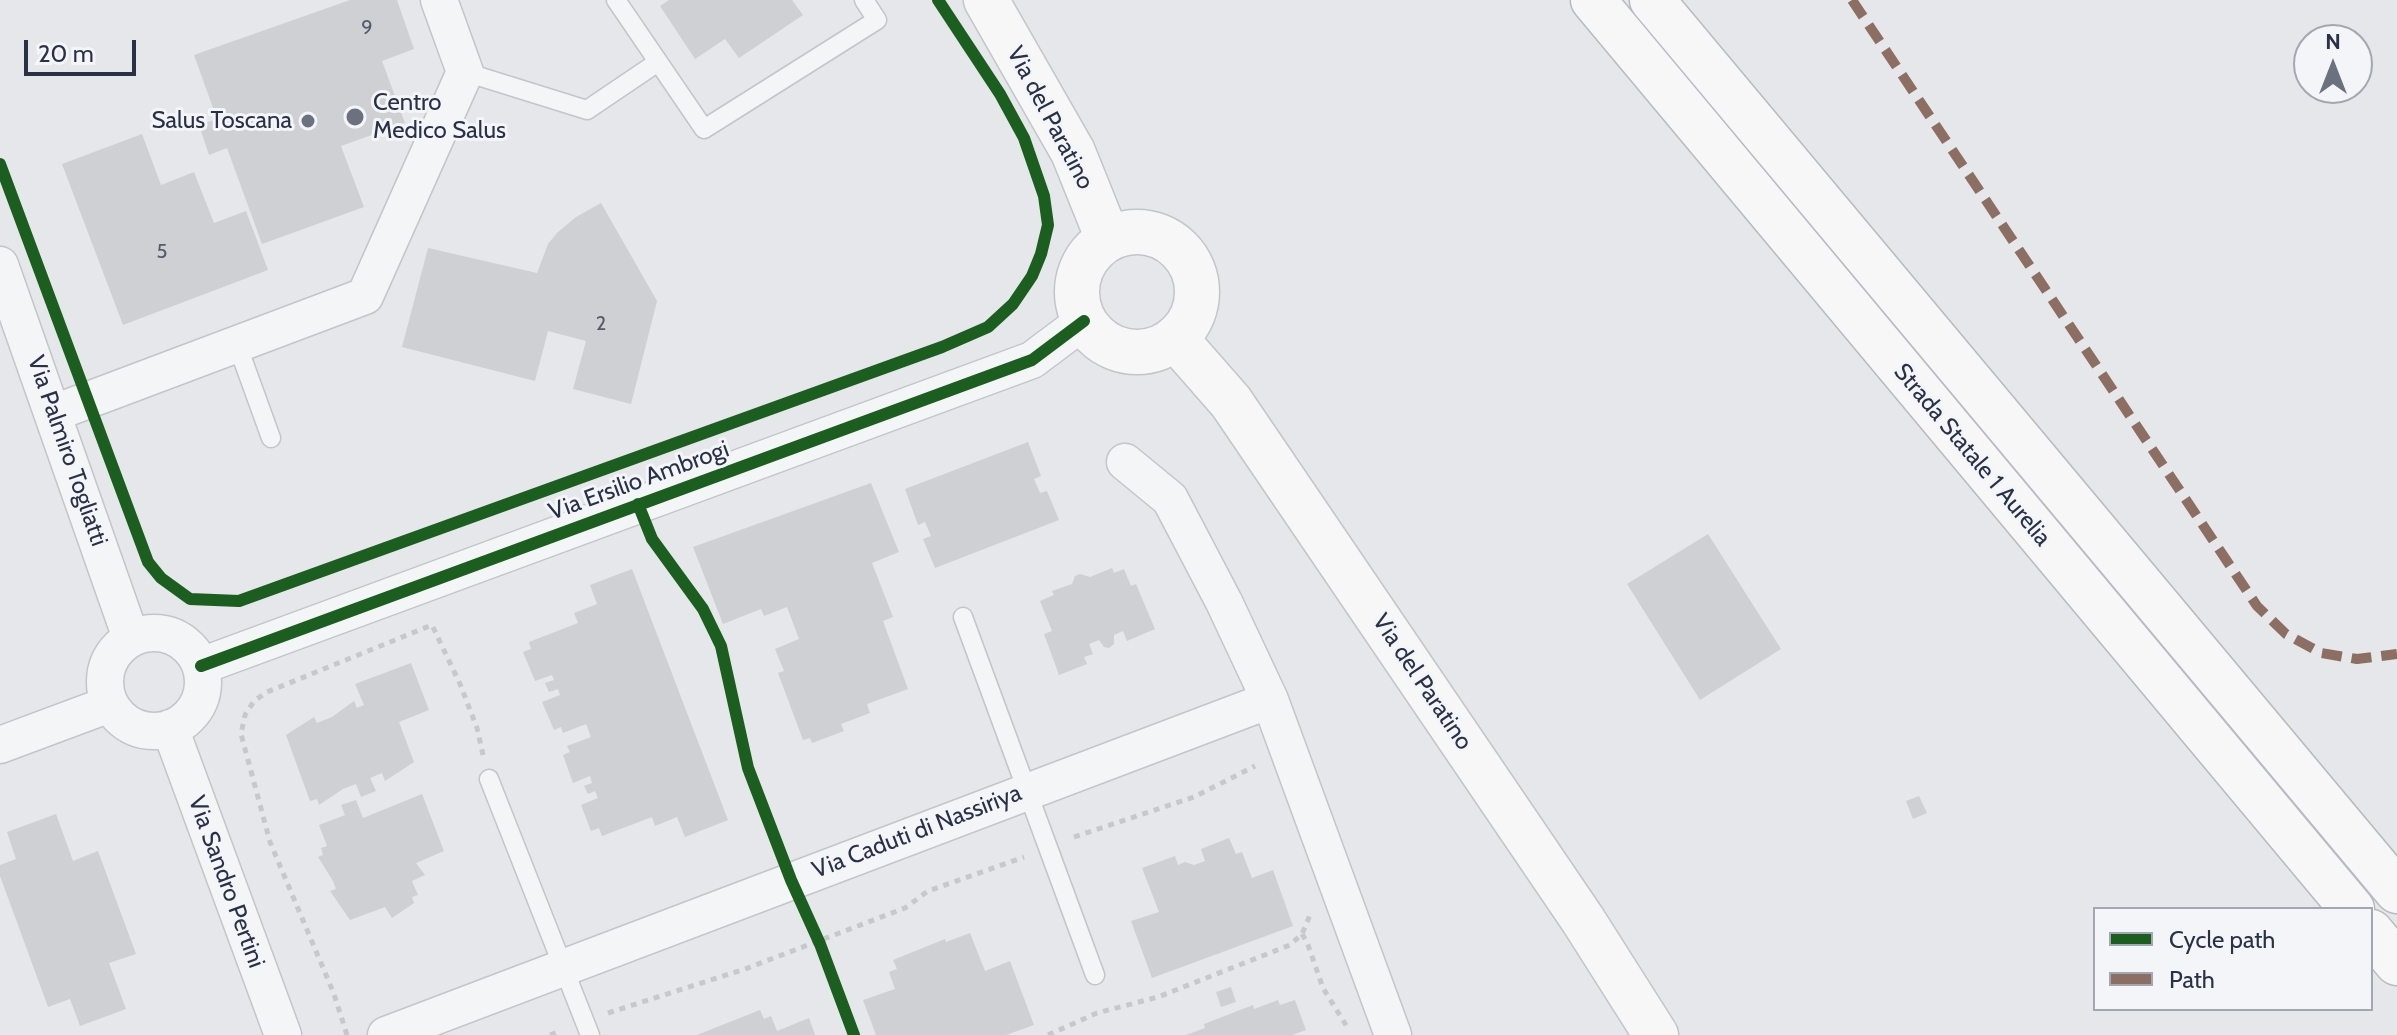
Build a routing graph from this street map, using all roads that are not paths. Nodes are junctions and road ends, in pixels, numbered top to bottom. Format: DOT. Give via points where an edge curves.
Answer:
graph roads {
  1 [pos="439,0"];
  2 [pos="616,0"];
  3 [pos="864,0"];
  4 [pos="986,0"];
  5 [pos="1593,0"];
  6 [pos="1652,0"];
  7 [pos="658,62"];
  8 [pos="465,72"];
  9 [pos="1108,239"];
  10 [pos="0,265"];
  11 [pos="1084,321"];
  12 [pos="1175,338"];
  13 [pos="237,344"];
  14 [pos="54,413"];
  15 [pos="271,438"];
  16 [pos="1125,462"];
  17 [pos="963,617"];
  18 [pos="131,638"];
  19 [pos="201,666"];
  20 [pos="1270,700"];
  21 [pos="110,704"];
  22 [pos="170,728"];
  23 [pos="0,745"];
  24 [pos="489,779"];
  25 [pos="1027,791"];
  26 [pos="2397,891"];
  27 [pos="2350,907"];
  28 [pos="2373,934"];
  29 [pos="2397,963"];
  30 [pos="565,968"];
  31 [pos="1095,975"];
  32 [pos="588,1028"];
  33 [pos="283,1035"];
  34 [pos="386,1035"];
  35 [pos="1393,1035"];
  36 [pos="1656,1035"];
  1 -- 8 [label="street"];
  2 -- 7 [label="lane"];
  3 -- 7 [label="lane" via="877,20 704,129"];
  4 -- 9 [label="main road, Via del Paratino" via="1073,152"];
  5 -- 27 [label="main road, Strada Statale 1 Aurelia"];
  6 -- 26 [label="main road, Strada Statale 1 Aurelia"];
  7 -- 8 [label="lane" via="587,110"];
  8 -- 13 [label="street" via="365,296"];
  9 -- 11 [label="main road" via="1085,261 1079,275 1077,299"];
  9 -- 12 [label="main road" via="1151,234 1187,259 1196,301 1186,328"];
  10 -- 14 [label="street, Via Palmiro Togliatti"];
  11 -- 12 [label="main road" via="1101,341 1126,351 1152,351"];
  11 -- 19 [label="street, Via Ersilio Ambrogi" via="1032,360"];
  12 -- 36 [label="main road, Via del Paratino" via="1231,402"];
  13 -- 14 [label="street"];
  13 -- 15 [label="lane"];
  14 -- 18 [label="street, Via Palmiro Togliatti"];
  16 -- 20 [label="street" via="1170,499"];
  17 -- 25 [label="lane"];
  18 -- 19 [label="street" via="165,633 180,639"];
  18 -- 21 [label="street" via="110,659 105,674"];
  19 -- 22 [label="street" via="201,697 184,721"];
  20 -- 25 [label="street, Via Caduti di Nassiriya"];
  20 -- 35 [label="street"];
  21 -- 22 [label="street" via="142,730"];
  21 -- 23 [label="street"];
  22 -- 33 [label="street, Via Sandro Pertini"];
  24 -- 30 [label="lane"];
  25 -- 30 [label="street, Via Caduti di Nassiriya"];
  25 -- 31 [label="lane"];
  28 -- 29 [label="main road"];
  30 -- 32 [label="lane"];
  30 -- 34 [label="street, Via Caduti di Nassiriya"];
}
